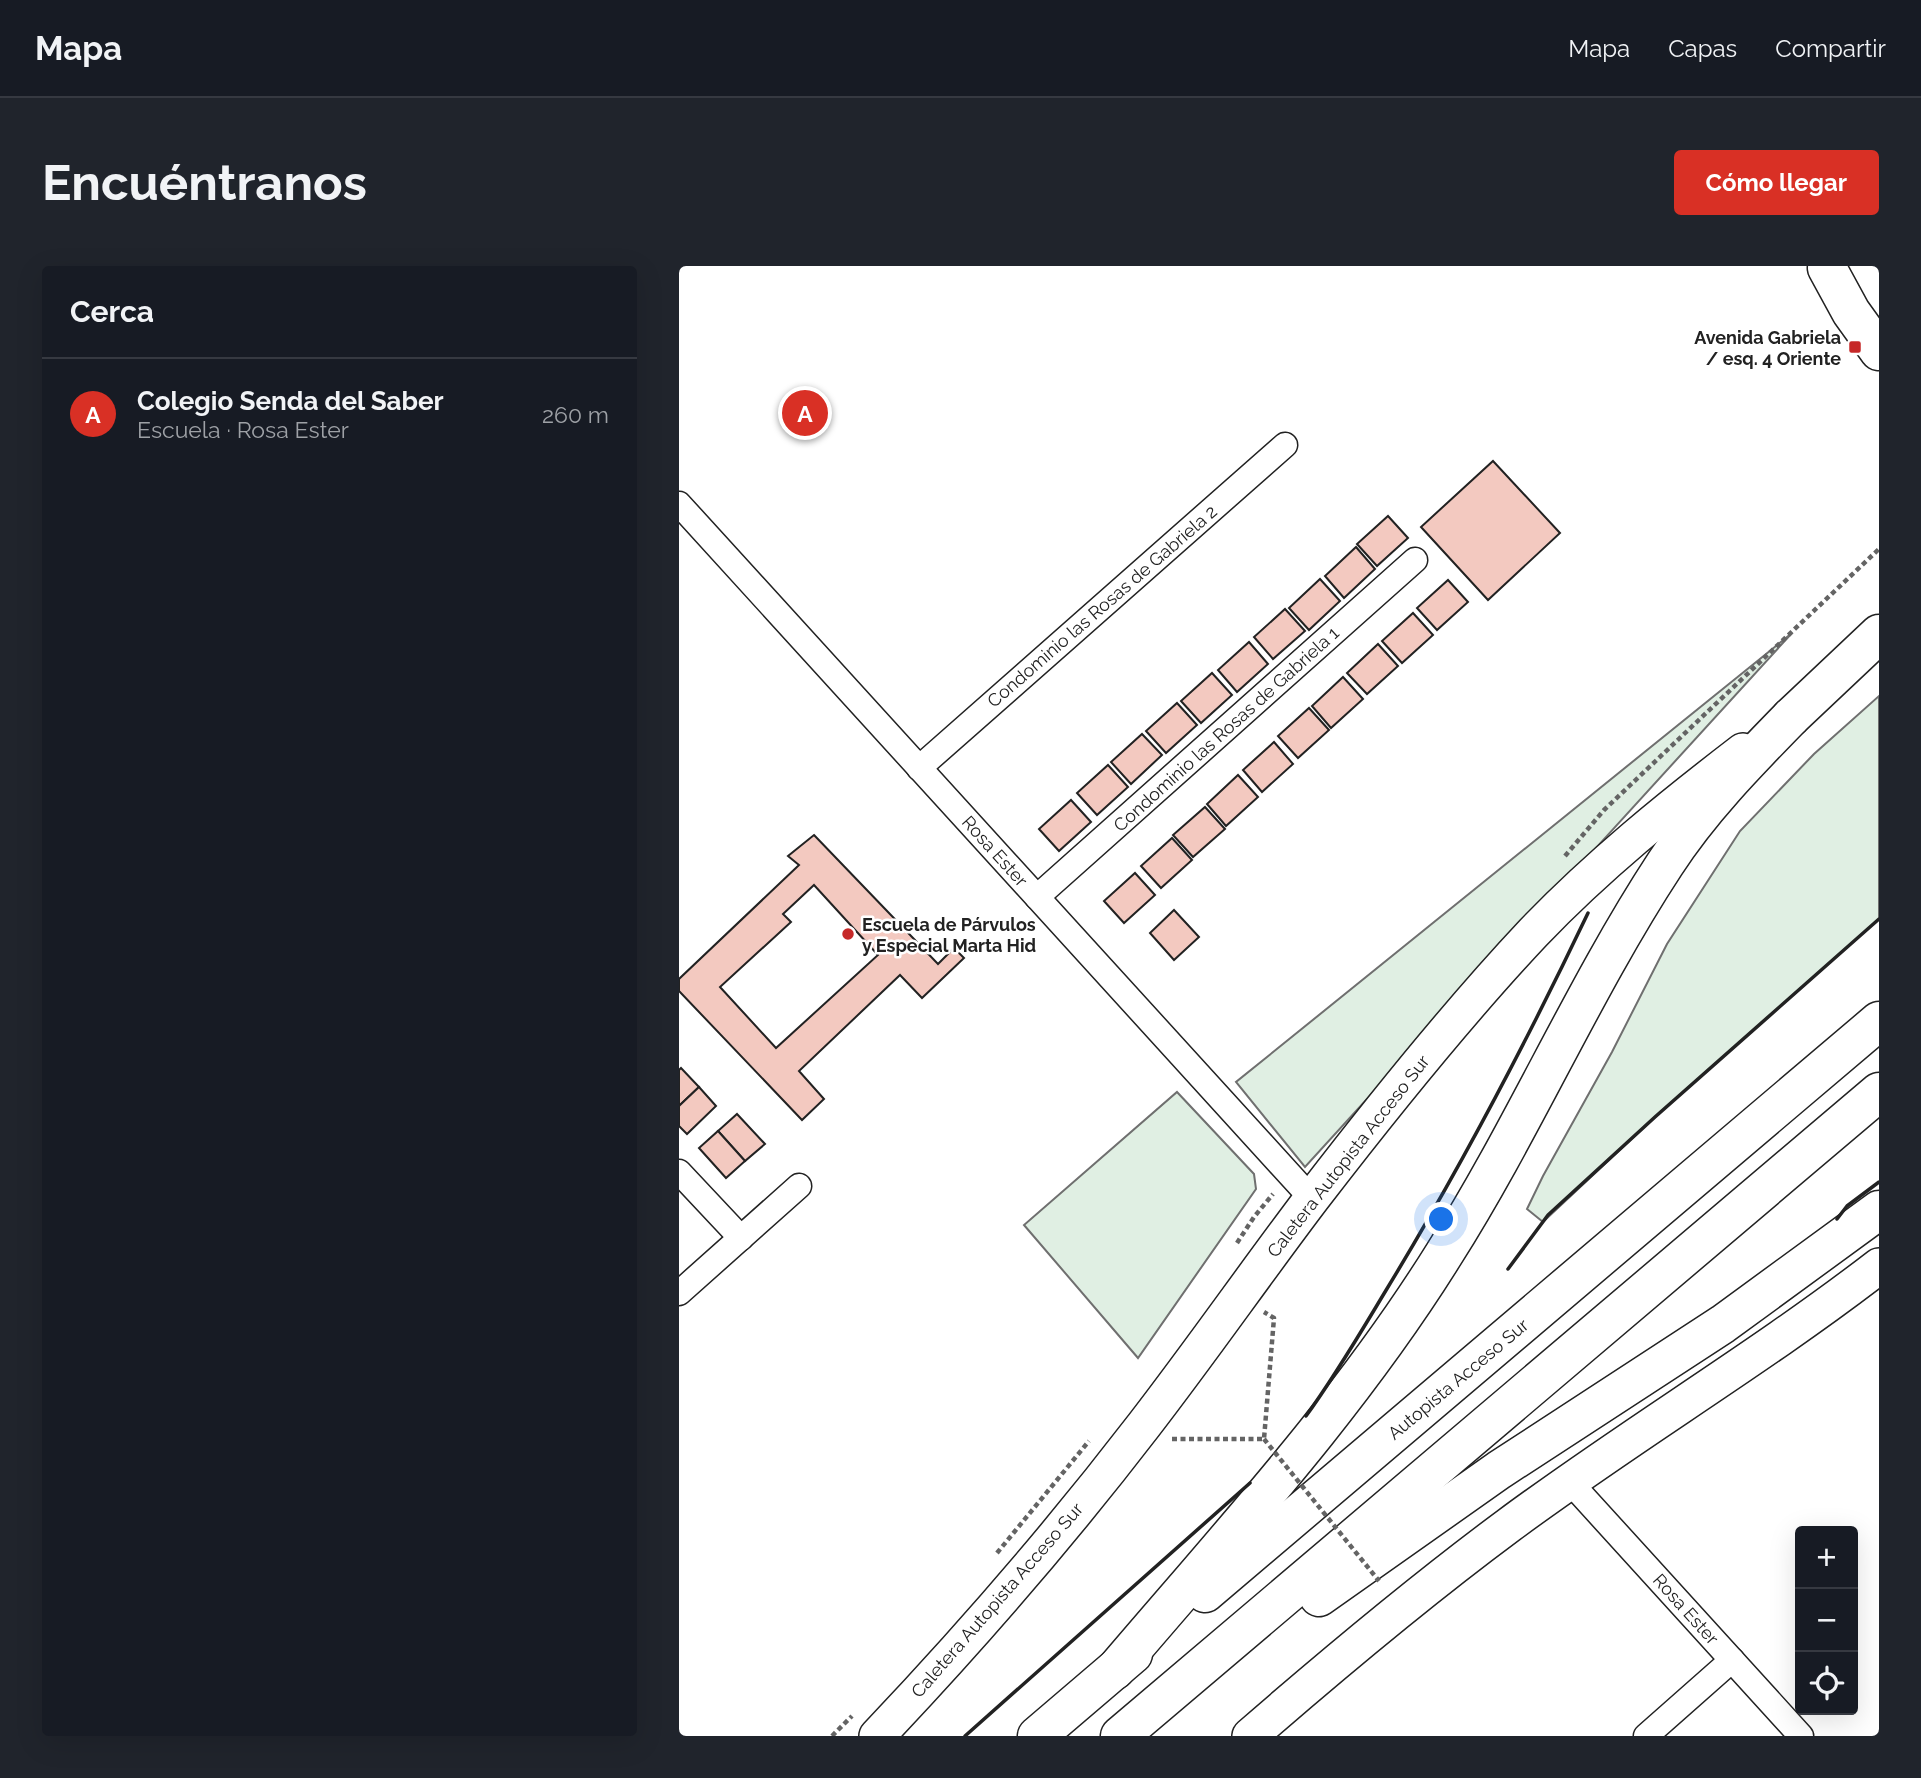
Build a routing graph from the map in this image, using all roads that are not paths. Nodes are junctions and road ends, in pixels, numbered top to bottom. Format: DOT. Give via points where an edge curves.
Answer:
graph roads {
  1 [pos="1826,267"];
  2 [pos="1879,307"];
  3 [pos="1879,351"];
  4 [pos="1285,445"];
  5 [pos="679,505"];
  6 [pos="1415,560"];
  7 [pos="1879,634"];
  8 [pos="1791,717"];
  9 [pos="919,768"];
  10 [pos="1037,897"];
  11 [pos="1879,1021"];
  12 [pos="1879,1092"];
  13 [pos="679,1172"];
  14 [pos="799,1186"];
  15 [pos="1312,1199"];
  16 [pos="1879,1210"];
  17 [pos="741,1238"];
  18 [pos="1879,1266"];
  19 [pos="679,1293"];
  20 [pos="1570,1482"];
  21 [pos="1732,1660"];
  22 [pos="1115,1670"];
  23 [pos="1133,1725"];
  24 [pos="877,1736"];
  25 [pos="1037,1736"];
  26 [pos="1250,1736"];
  27 [pos="1646,1736"];
  28 [pos="1801,1736"];
  1 -- 2 [label="main road"];
  1 -- 3 [label="main road"];
  4 -- 9 [label="street, Condominio las Rosas de Gabriela 2"];
  5 -- 9 [label="street, Rosa Ester"];
  6 -- 10 [label="street, Condominio las Rosas de Gabriela 1"];
  7 -- 8 [label="main road, Caletera Autopista Acceso Sur"];
  8 -- 15 [label="main road, Caletera Autopista Acceso Sur" via="1642,831 1536,930 1437,1041"];
  8 -- 22 [label="main road" via="1718,794 1665,863 1484,1189 1380,1350 1328,1419"];
  9 -- 10 [label="street, Rosa Ester"];
  10 -- 15 [label="street, Rosa Ester"];
  11 -- 22 [label="main road, Autopista Acceso Sur"];
  12 -- 23 [label="main road"];
  13 -- 17 [label="street"];
  14 -- 17 [label="street"];
  15 -- 24 [label="main road, Caletera Autopista Acceso Sur" via="1084,1500"];
  16 -- 23 [label="main road" via="1723,1324 1499,1470"];
  17 -- 19 [label="street"];
  18 -- 20 [label="main road"];
  20 -- 21 [label="street, Rosa Ester"];
  20 -- 26 [label="main road" via="1406,1606"];
  21 -- 27 [label="street"];
  21 -- 28 [label="street, Rosa Ester"];
  22 -- 25 [label="main road, Autopista Acceso Sur"];
}
